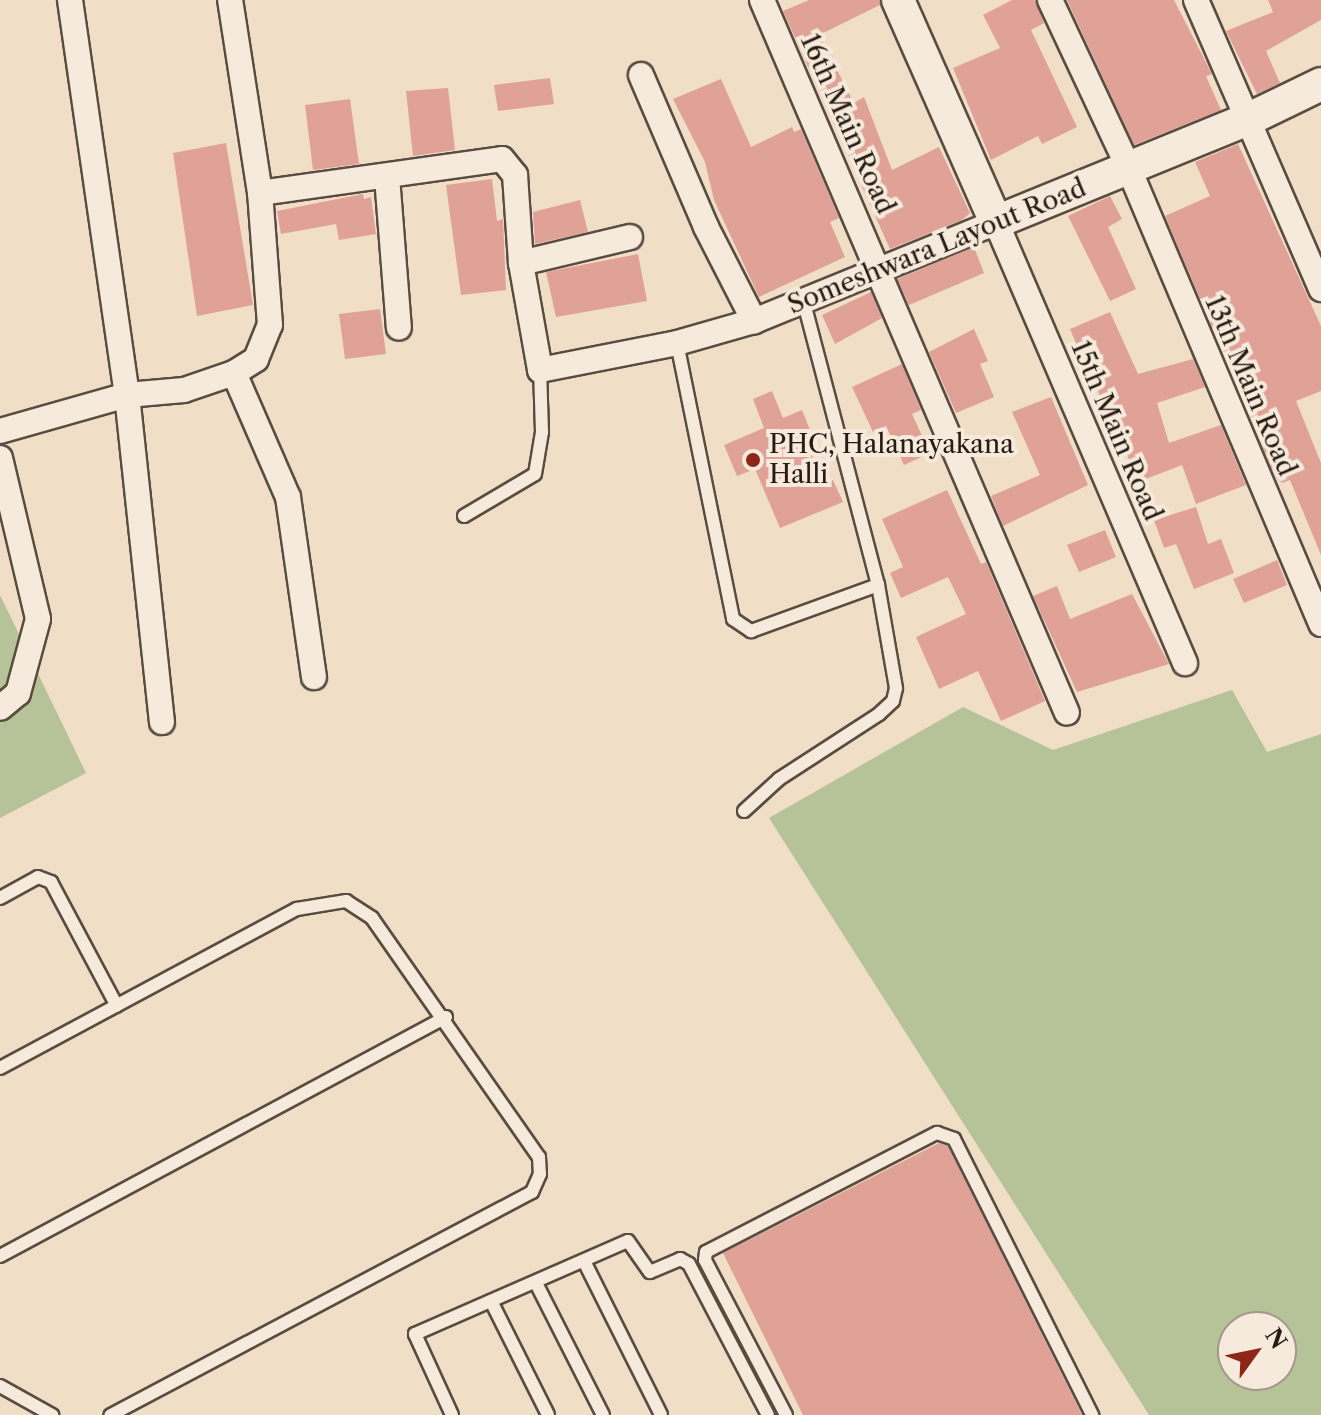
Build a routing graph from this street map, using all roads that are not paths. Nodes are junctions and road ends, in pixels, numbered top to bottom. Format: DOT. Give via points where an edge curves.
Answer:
graph roads {
  1 [pos="70,0"];
  2 [pos="230,0"];
  3 [pos="762,0"];
  4 [pos="898,0"];
  5 [pos="1050,0"];
  6 [pos="1196,0"];
  7 [pos="641,75"];
  8 [pos="1321,84"];
  9 [pos="1249,119"];
  10 [pos="1129,169"];
  11 [pos="387,177"];
  12 [pos="260,193"];
  13 [pos="996,222"];
  14 [pos="630,237"];
  15 [pos="521,263"];
  16 [pos="881,270"];
  17 [pos="1321,289"];
  18 [pos="804,303"];
  19 [pos="754,321"];
  20 [pos="399,328"];
  21 [pos="677,343"];
  22 [pos="540,370"];
  23 [pos="234,373"];
  24 [pos="127,395"];
  25 [pos="0,431"];
  26 [pos="0,458"];
  27 [pos="464,516"];
  28 [pos="878,585"];
  29 [pos="1320,624"];
  30 [pos="1185,663"];
  31 [pos="314,677"];
  32 [pos="0,708"];
  33 [pos="1067,713"];
  34 [pos="162,722"];
  35 [pos="744,811"];
  36 [pos="0,898"];
  37 [pos="117,1006"];
  38 [pos="446,1017"];
  39 [pos="0,1068"];
  40 [pos="0,1256"];
  41 [pos="584,1261"];
  42 [pos="536,1283"];
  43 [pos="491,1301"];
  44 [pos="0,1386"];
  45 [pos="52,1415"];
  46 [pos="110,1415"];
  47 [pos="452,1415"];
  48 [pos="548,1415"];
  49 [pos="603,1415"];
  50 [pos="661,1415"];
  51 [pos="768,1415"];
  52 [pos="786,1415"];
  53 [pos="1092,1415"];
  1 -- 24 [label="street"];
  2 -- 12 [label="street"];
  3 -- 16 [label="street, 16th Main Road"];
  4 -- 13 [label="street"];
  5 -- 10 [label="street, 13th Main Road"];
  6 -- 9 [label="street"];
  7 -- 19 [label="street" via="706,227"];
  8 -- 9 [label="street, Someshwara Layout Road"];
  9 -- 10 [label="street, Someshwara Layout Road"];
  9 -- 17 [label="street"];
  10 -- 13 [label="street, Someshwara Layout Road"];
  10 -- 29 [label="street, 13th Main Road"];
  11 -- 12 [label="street"];
  11 -- 15 [label="street" via="502,159 515,175"];
  11 -- 20 [label="street"];
  12 -- 23 [label="street" via="270,325 256,359"];
  13 -- 16 [label="street, Someshwara Layout Road"];
  13 -- 30 [label="street, 15th Main Road"];
  14 -- 15 [label="street"];
  15 -- 22 [label="street"];
  16 -- 18 [label="street, Someshwara Layout Road"];
  16 -- 33 [label="street, 16th Main Road"];
  18 -- 19 [label="street, Someshwara Layout Road"];
  18 -- 28 [label="lane"];
  19 -- 21 [label="street, Someshwara Layout Road"];
  21 -- 22 [label="street, Someshwara Layout Road"];
  21 -- 28 [label="lane" via="733,619 751,631"];
  22 -- 27 [label="lane" via="542,432 535,474"];
  23 -- 24 [label="street" via="184,390"];
  23 -- 31 [label="street" via="288,497"];
  24 -- 25 [label="street"];
  24 -- 34 [label="street"];
  26 -- 32 [label="street" via="38,619 18,693"];
  28 -- 35 [label="lane" via="896,688 893,701 779,779"];
  36 -- 37 [label="lane" via="38,877 51,882"];
  37 -- 38 [label="lane" via="297,909 346,901 372,918"];
  37 -- 39 [label="lane"];
  38 -- 40 [label="lane"];
  38 -- 46 [label="lane" via="539,1157 540,1174 532,1192"];
  41 -- 42 [label="lane"];
  41 -- 50 [label="lane"];
  41 -- 51 [label="lane" via="628,1241 650,1272 685,1260"];
  42 -- 43 [label="lane"];
  42 -- 49 [label="lane"];
  43 -- 47 [label="lane" via="415,1334"];
  43 -- 48 [label="lane"];
  44 -- 45 [label="lane"];
  52 -- 53 [label="lane" via="705,1260 706,1252 937,1133 954,1139"];
}
